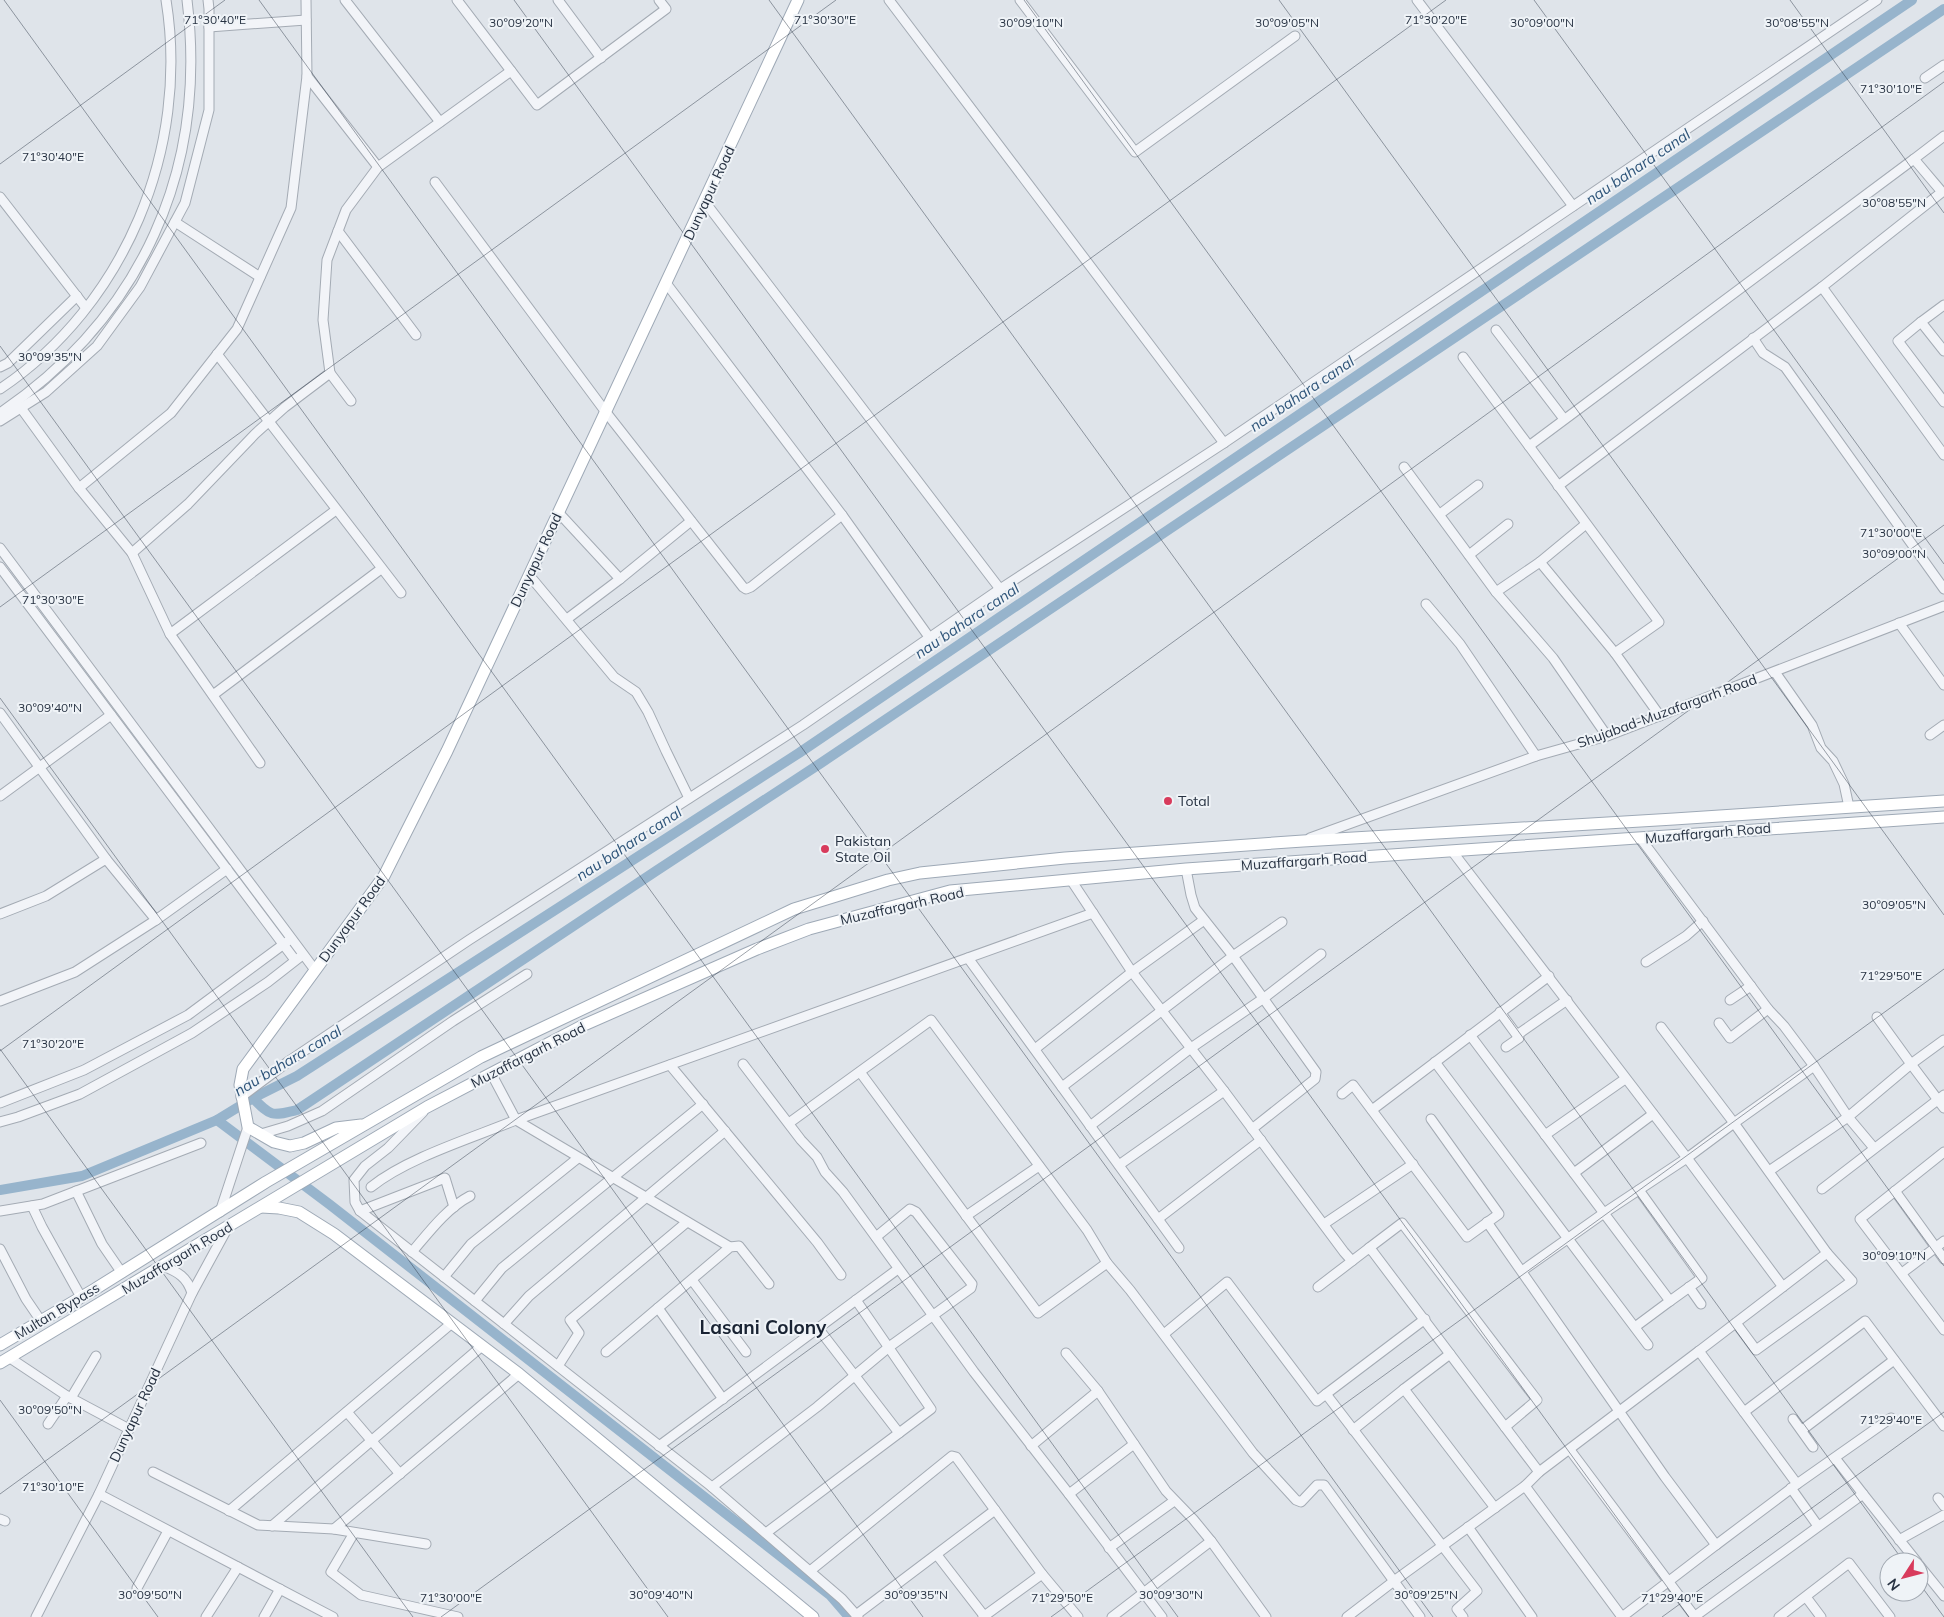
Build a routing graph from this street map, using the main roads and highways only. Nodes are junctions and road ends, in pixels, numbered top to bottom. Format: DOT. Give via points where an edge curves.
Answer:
graph roads {
  1 [pos="798,0"];
  2 [pos="1944,801"];
  3 [pos="1944,817"];
  4 [pos="616,992"];
  5 [pos="624,1008"];
  6 [pos="366,1124"];
  7 [pos="266,1182"];
  8 [pos="261,1207"];
  9 [pos="16,1336"];
  10 [pos="0,1345"];
  11 [pos="24,1350"];
  12 [pos="5,1361"];
  13 [pos="813,1617"];
  1 -- 6 [label="main road, Dunyapur Road" via="447,752 384,876 243,1069 240,1085 247,1127 274,1142 290,1146 336,1128"];
  2 -- 4 [label="main road, Muzaffargarh Road" via="1303,841 920,872 794,909"];
  3 -- 5 [label="main road, Muzaffargarh Road" via="1186,869 950,892 809,929"];
  4 -- 5 [label="main road"];
  4 -- 6 [label="main road, Muzaffargarh Road" via="481,1057"];
  5 -- 8 [label="main road, Muzaffargarh Road" via="584,1025 427,1107"];
  6 -- 7 [label="main road, Muzaffargarh Road"];
  7 -- 9 [label="main road, Multan Bypass"];
  8 -- 11 [label="main road, Muzaffargarh Road"];
  8 -- 13 [label="main road" via="299,1212 334,1234 519,1374"];
  9 -- 10 [label="main road, Multan Bypass"];
  9 -- 11 [label="main road"];
  11 -- 12 [label="main road, Muzaffargarh Road"];
}
